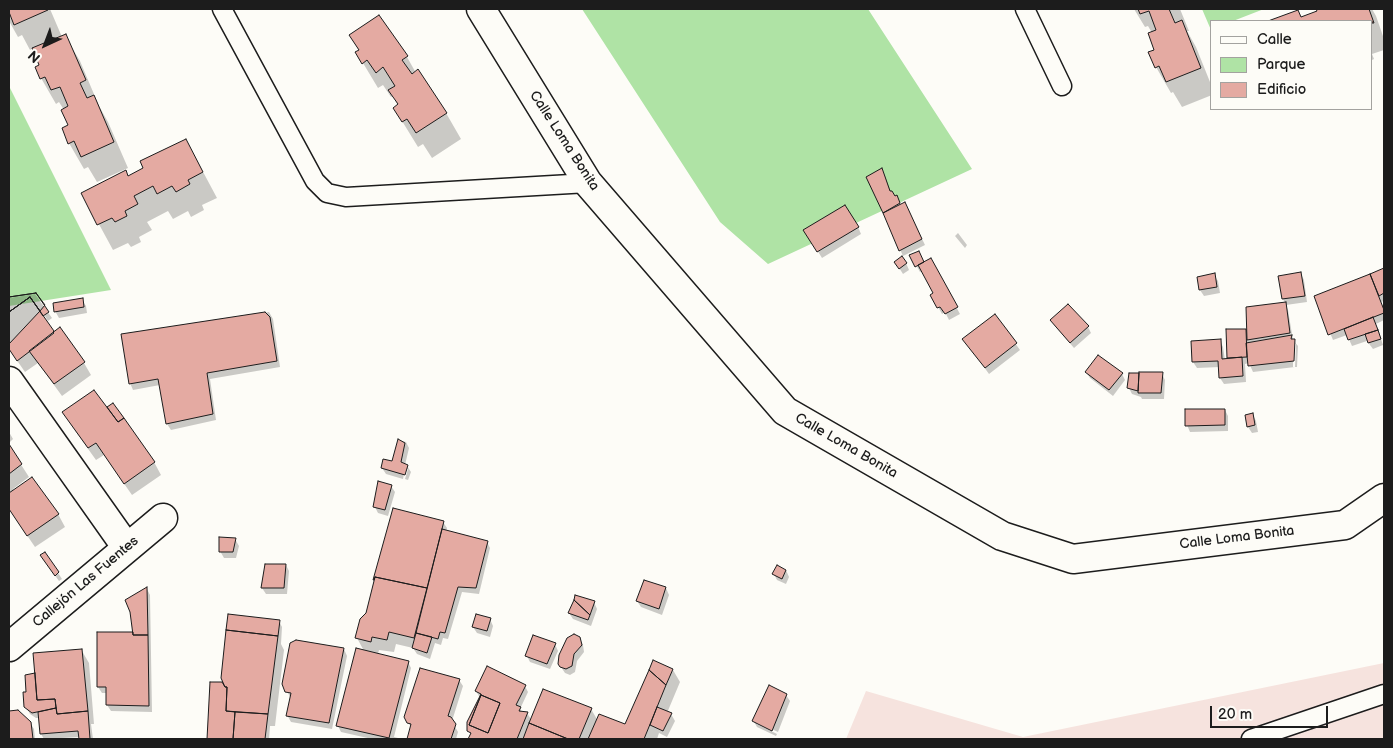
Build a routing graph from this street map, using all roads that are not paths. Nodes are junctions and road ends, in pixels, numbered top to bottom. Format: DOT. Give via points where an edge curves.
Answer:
graph roads {
  1 [pos="222,9"];
  2 [pos="481,9"];
  3 [pos="1025,9"];
  4 [pos="1062,86"];
  5 [pos="588,183"];
  6 [pos="9,381"];
  7 [pos="1384,498"];
  8 [pos="163,518"];
  9 [pos="127,548"];
  10 [pos="9,647"];
  11 [pos="1384,694"];
  12 [pos="1252,739"];
  1 -- 5 [label="lane" via="315,181 327,193 346,197"];
  2 -- 5 [label="street, Calle Loma Bonita"];
  3 -- 4 [label="lane"];
  5 -- 7 [label="street, Calle Loma Bonita" via="785,411 1002,536 1073,559 1345,525"];
  6 -- 9 [label="street"];
  8 -- 9 [label="street, Callejón Las Fuentes"];
  9 -- 10 [label="street, Callejón Las Fuentes"];
  11 -- 12 [label="lane"];
}
